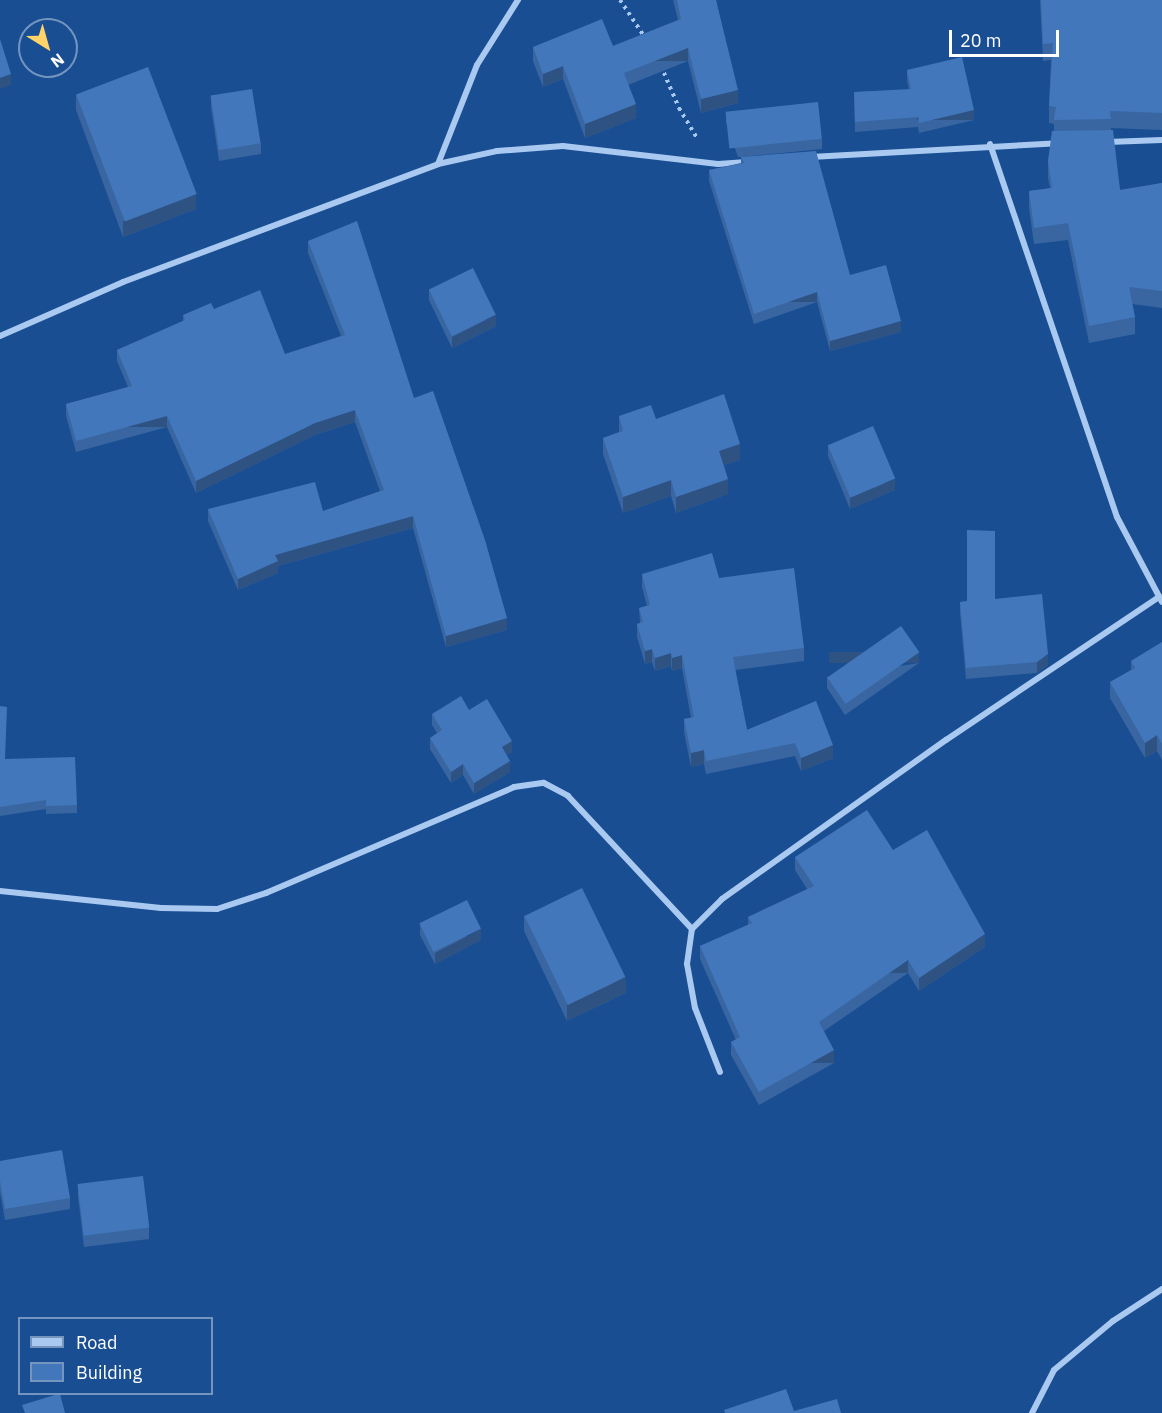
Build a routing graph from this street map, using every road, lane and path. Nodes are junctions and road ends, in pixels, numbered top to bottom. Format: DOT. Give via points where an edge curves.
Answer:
graph roads {
  1 [pos="518,0"];
  2 [pos="620,0"];
  3 [pos="647,41"];
  4 [pos="658,60"];
  5 [pos="1162,140"];
  6 [pos="1069,142"];
  7 [pos="1102,142"];
  8 [pos="990,144"];
  9 [pos="806,157"];
  10 [pos="762,161"];
  11 [pos="438,164"];
  12 [pos="718,164"];
  13 [pos="0,336"];
  14 [pos="1160,600"];
  15 [pos="0,891"];
  16 [pos="692,929"];
  17 [pos="720,1072"];
  18 [pos="1162,1289"];
  19 [pos="1032,1413"];
  1 -- 11 [label="street" via="477,65"];
  2 -- 3 [label="path"];
  4 -- 12 [label="path" via="688,126"];
  5 -- 7 [label="street"];
  6 -- 8 [label="street"];
  8 -- 9 [label="street"];
  8 -- 14 [label="street" via="1117,517"];
  10 -- 12 [label="street"];
  11 -- 12 [label="street" via="497,151 563,146"];
  11 -- 13 [label="street" via="123,282"];
  14 -- 16 [label="street" via="927,753 722,899"];
  15 -- 16 [label="street" via="161,909 217,909 266,893 514,787 544,783 568,796"];
  16 -- 17 [label="street" via="687,964 694,1008"];
  18 -- 19 [label="street" via="1113,1321 1054,1370"];
}
